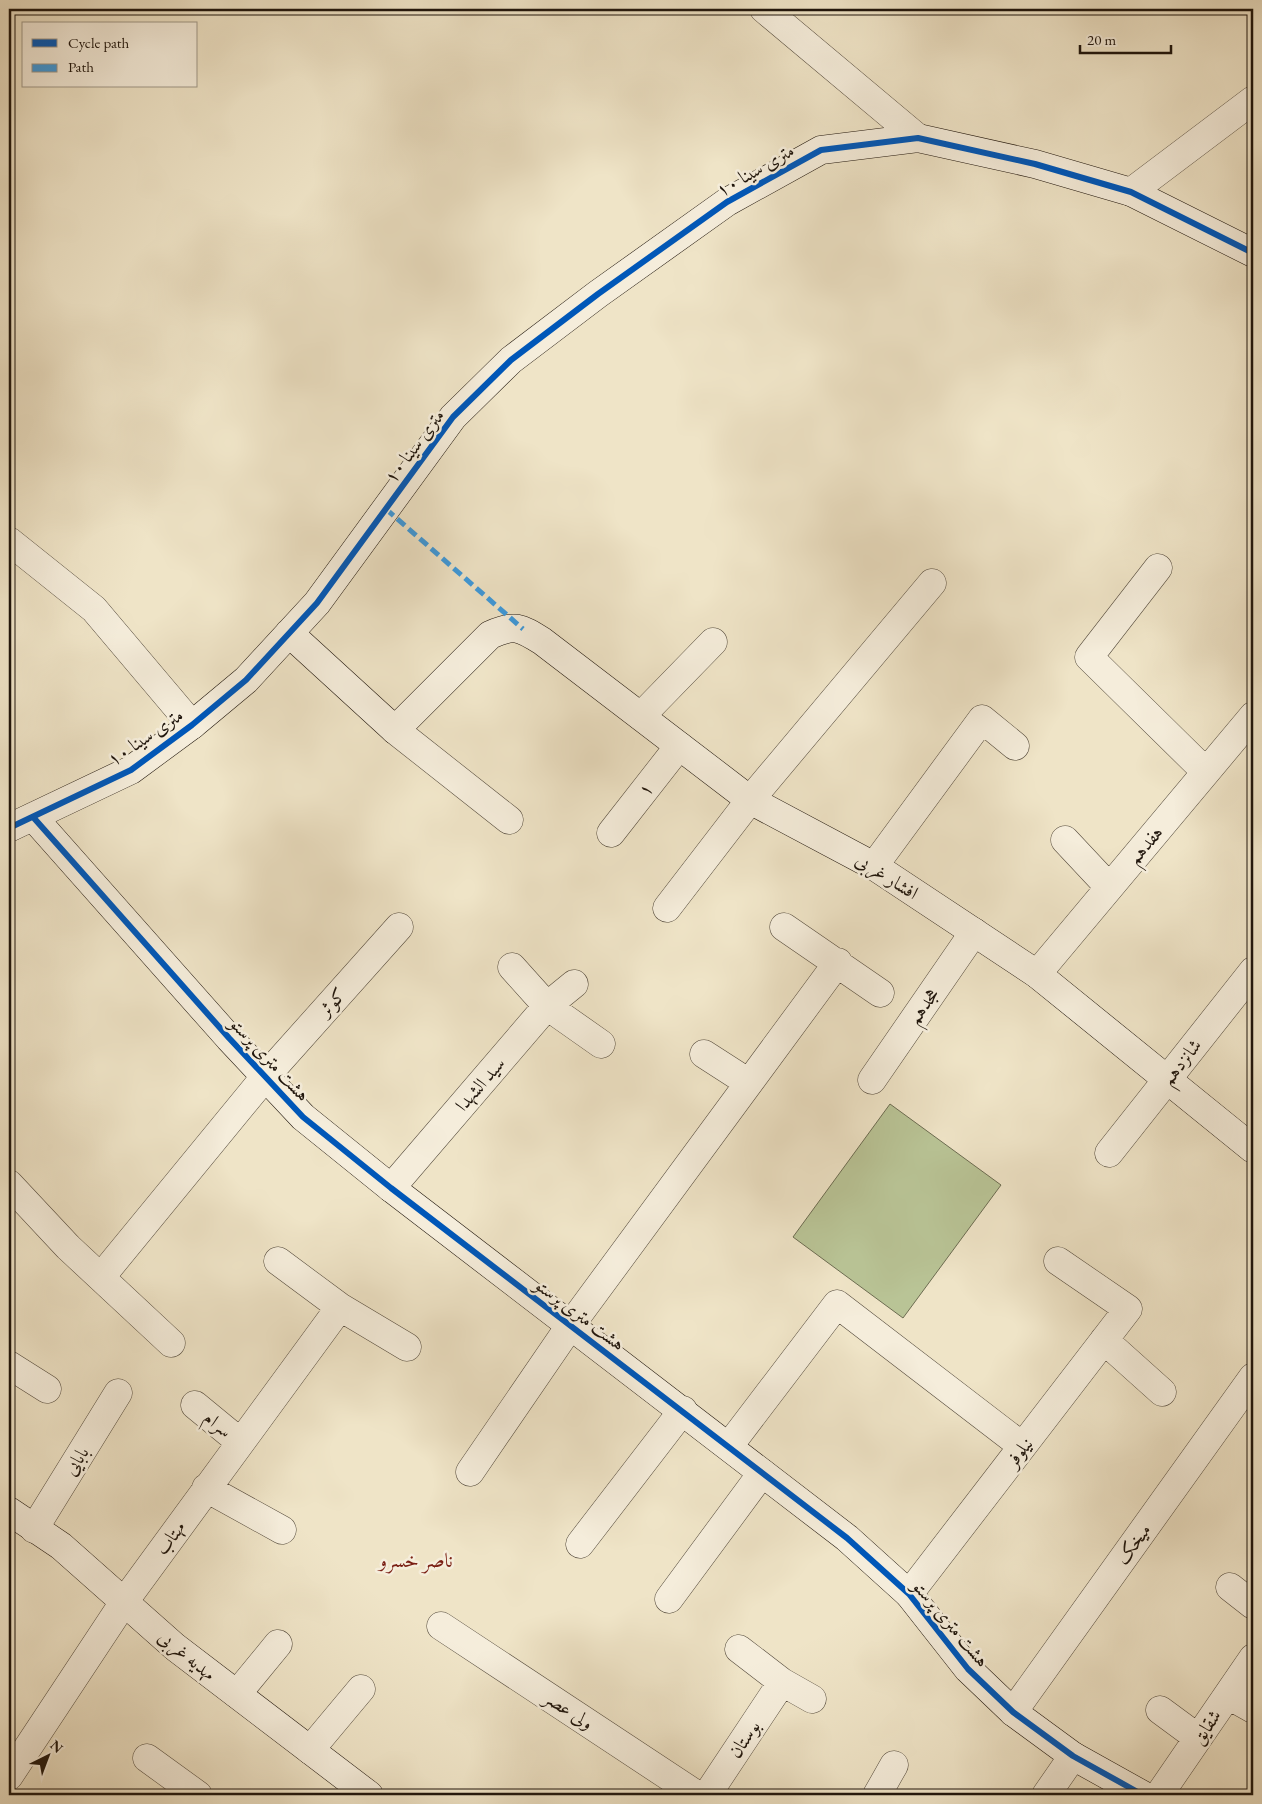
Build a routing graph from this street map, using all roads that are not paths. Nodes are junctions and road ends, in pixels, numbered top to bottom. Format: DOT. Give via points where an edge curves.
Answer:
graph roads {
  1 [pos="764,9"];
  2 [pos="1253,100"];
  3 [pos="918,138"];
  4 [pos="1131,192"];
  5 [pos="1253,253"];
  6 [pos="9,541"];
  7 [pos="1158,568"];
  8 [pos="932,583"];
  9 [pos="290,633"];
  10 [pos="714,642"];
  11 [pos="641,716"];
  12 [pos="1253,716"];
  13 [pos="192,725"];
  14 [pos="395,730"];
  15 [pos="679,746"];
  16 [pos="1015,746"];
  17 [pos="1206,772"];
  18 [pos="750,800"];
  19 [pos="509,820"];
  20 [pos="21,822"];
  21 [pos="611,832"];
  22 [pos="1065,840"];
  23 [pos="874,866"];
  24 [pos="1109,887"];
  25 [pos="667,908"];
  26 [pos="399,927"];
  27 [pos="784,927"];
  28 [pos="974,932"];
  29 [pos="838,962"];
  30 [pos="512,967"];
  31 [pos="1253,971"];
  32 [pos="1037,974"];
  33 [pos="574,984"];
  34 [pos="880,994"];
  35 [pos="548,1006"];
  36 [pos="601,1044"];
  37 [pos="704,1054"];
  38 [pos="265,1077"];
  39 [pos="1168,1078"];
  40 [pos="872,1080"];
  41 [pos="749,1084"];
  42 [pos="1253,1149"];
  43 [pos="1109,1153"];
  44 [pos="9,1184"];
  45 [pos="391,1188"];
  46 [pos="278,1261"];
  47 [pos="1058,1261"];
  48 [pos="101,1277"];
  49 [pos="340,1307"];
  50 [pos="570,1326"];
  51 [pos="1104,1340"];
  52 [pos="170,1343"];
  53 [pos="407,1347"];
  54 [pos="9,1365"];
  55 [pos="1253,1377"];
  56 [pos="47,1390"];
  57 [pos="1162,1392"];
  58 [pos="118,1393"];
  59 [pos="195,1405"];
  60 [pos="683,1410"];
  61 [pos="240,1442"];
  62 [pos="729,1446"];
  63 [pos="1022,1446"];
  64 [pos="470,1472"];
  65 [pos="762,1473"];
  66 [pos="206,1488"];
  67 [pos="9,1511"];
  68 [pos="34,1529"];
  69 [pos="282,1530"];
  70 [pos="580,1544"];
  71 [pos="1230,1587"];
  72 [pos="909,1594"];
  73 [pos="669,1600"];
  74 [pos="124,1602"];
  75 [pos="1253,1605"];
  76 [pos="441,1626"];
  77 [pos="278,1644"];
  78 [pos="738,1649"];
  79 [pos="1253,1658"];
  80 [pos="782,1682"];
  81 [pos="361,1689"];
  82 [pos="237,1694"];
  83 [pos="1228,1695"];
  84 [pos="812,1699"];
  85 [pos="1253,1709"];
  86 [pos="1160,1710"];
  87 [pos="1013,1712"];
  88 [pos="1198,1738"];
  89 [pos="310,1750"];
  90 [pos="1073,1756"];
  91 [pos="147,1758"];
  92 [pos="894,1765"];
  93 [pos="9,1776"];
  94 [pos="198,1795"];
  95 [pos="369,1795"];
  96 [pos="697,1795"];
  97 [pos="707,1795"];
  98 [pos="876,1795"];
  99 [pos="1046,1795"];
  100 [pos="1143,1795"];
  101 [pos="1159,1795"];
  1 -- 3 [label="street"];
  2 -- 4 [label="street"];
  3 -- 4 [label="street" via="1035,164"];
  3 -- 9 [label="street, ۱۰ متری سینا" via="821,150 727,202 512,360 453,417 317,603"];
  4 -- 5 [label="street"];
  6 -- 13 [label="street" via="94,609"];
  7 -- 17 [label="street" via="1089,657"];
  8 -- 18 [label="street"];
  9 -- 13 [label="street, ۱۰ متری سینا" via="246,680"];
  9 -- 14 [label="street"];
  10 -- 11 [label="street"];
  11 -- 14 [label="street, افشار غربی" via="542,641 523,629 507,627 490,635"];
  11 -- 15 [label="street, افشار غربی"];
  12 -- 17 [label="street, هفدهم"];
  13 -- 20 [label="street, ۱۰ متری سینا" via="131,770"];
  14 -- 19 [label="street"];
  15 -- 18 [label="street, افشار غربی"];
  15 -- 21 [label="street, ۱"];
  16 -- 23 [label="street" via="982,719"];
  17 -- 24 [label="street, هفدهم"];
  18 -- 23 [label="street, افشار غربی"];
  18 -- 25 [label="street"];
  20 -- 38 [label="street, هشت متری پرستو"];
  22 -- 24 [label="street"];
  23 -- 28 [label="street, افشار غربی"];
  24 -- 32 [label="street, هفدهم"];
  26 -- 38 [label="street, کوثر"];
  27 -- 29 [label="street"];
  28 -- 32 [label="street, افشار غربی"];
  28 -- 40 [label="street, هجدهم"];
  29 -- 34 [label="street"];
  29 -- 41 [label="street"];
  30 -- 35 [label="street"];
  31 -- 39 [label="street, شانزدهم"];
  32 -- 39 [label="street, افشار غربی"];
  33 -- 35 [label="street, سید الشهدا"];
  35 -- 36 [label="street"];
  35 -- 45 [label="street, سید الشهدا"];
  37 -- 41 [label="street"];
  38 -- 45 [label="street, هشت متری پرستو" via="303,1117"];
  38 -- 48 [label="street, کوثر"];
  39 -- 42 [label="street, افشار غربی"];
  39 -- 43 [label="street, شانزدهم"];
  41 -- 50 [label="street"];
  44 -- 48 [label="street"];
  45 -- 50 [label="street, هشت متری پرستو"];
  46 -- 49 [label="street"];
  47 -- 51 [label="street, نیلوفر" via="1128,1309"];
  48 -- 52 [label="street"];
  49 -- 53 [label="street"];
  49 -- 61 [label="street, مهتاب"];
  50 -- 60 [label="street, هشت متری پرستو"];
  50 -- 64 [label="street"];
  51 -- 57 [label="street"];
  51 -- 63 [label="street, نیلوفر"];
  54 -- 56 [label="street"];
  55 -- 87 [label="street, میخک"];
  58 -- 68 [label="street, بابایی"];
  59 -- 61 [label="street, سرام"];
  60 -- 62 [label="street, هشت متری پرستو"];
  60 -- 70 [label="street"];
  61 -- 66 [label="street, مهتاب"];
  62 -- 63 [label="street" via="837,1304"];
  62 -- 65 [label="street, هشت متری پرستو"];
  63 -- 72 [label="street, نیلوفر"];
  65 -- 72 [label="street, هشت متری پرستو" via="847,1538"];
  65 -- 73 [label="street"];
  66 -- 69 [label="street"];
  66 -- 74 [label="street, مهتاب"];
  67 -- 68 [label="street, مهدیه غربی"];
  68 -- 74 [label="street, مهدیه غربی" via="61,1546"];
  71 -- 75 [label="street"];
  72 -- 87 [label="street, هشت متری پرستو" via="968,1669"];
  74 -- 82 [label="street, مهدیه غربی" via="175,1647"];
  74 -- 93 [label="street, مهتاب"];
  76 -- 96 [label="street, ولی عصر"];
  77 -- 82 [label="street"];
  78 -- 80 [label="street"];
  79 -- 83 [label="street, شقایق"];
  80 -- 84 [label="street"];
  80 -- 97 [label="street, بوستان"];
  81 -- 89 [label="street"];
  82 -- 89 [label="street, مهدیه غربی"];
  83 -- 85 [label="street"];
  83 -- 88 [label="street, شقایق"];
  86 -- 88 [label="street"];
  87 -- 90 [label="street, هشت متری پرستو"];
  88 -- 101 [label="street, شقایق"];
  89 -- 95 [label="street, مهدیه غربی"];
  90 -- 99 [label="street"];
  90 -- 100 [label="street, هشت متری پرستو"];
  91 -- 94 [label="street"];
  92 -- 98 [label="street"];
}
